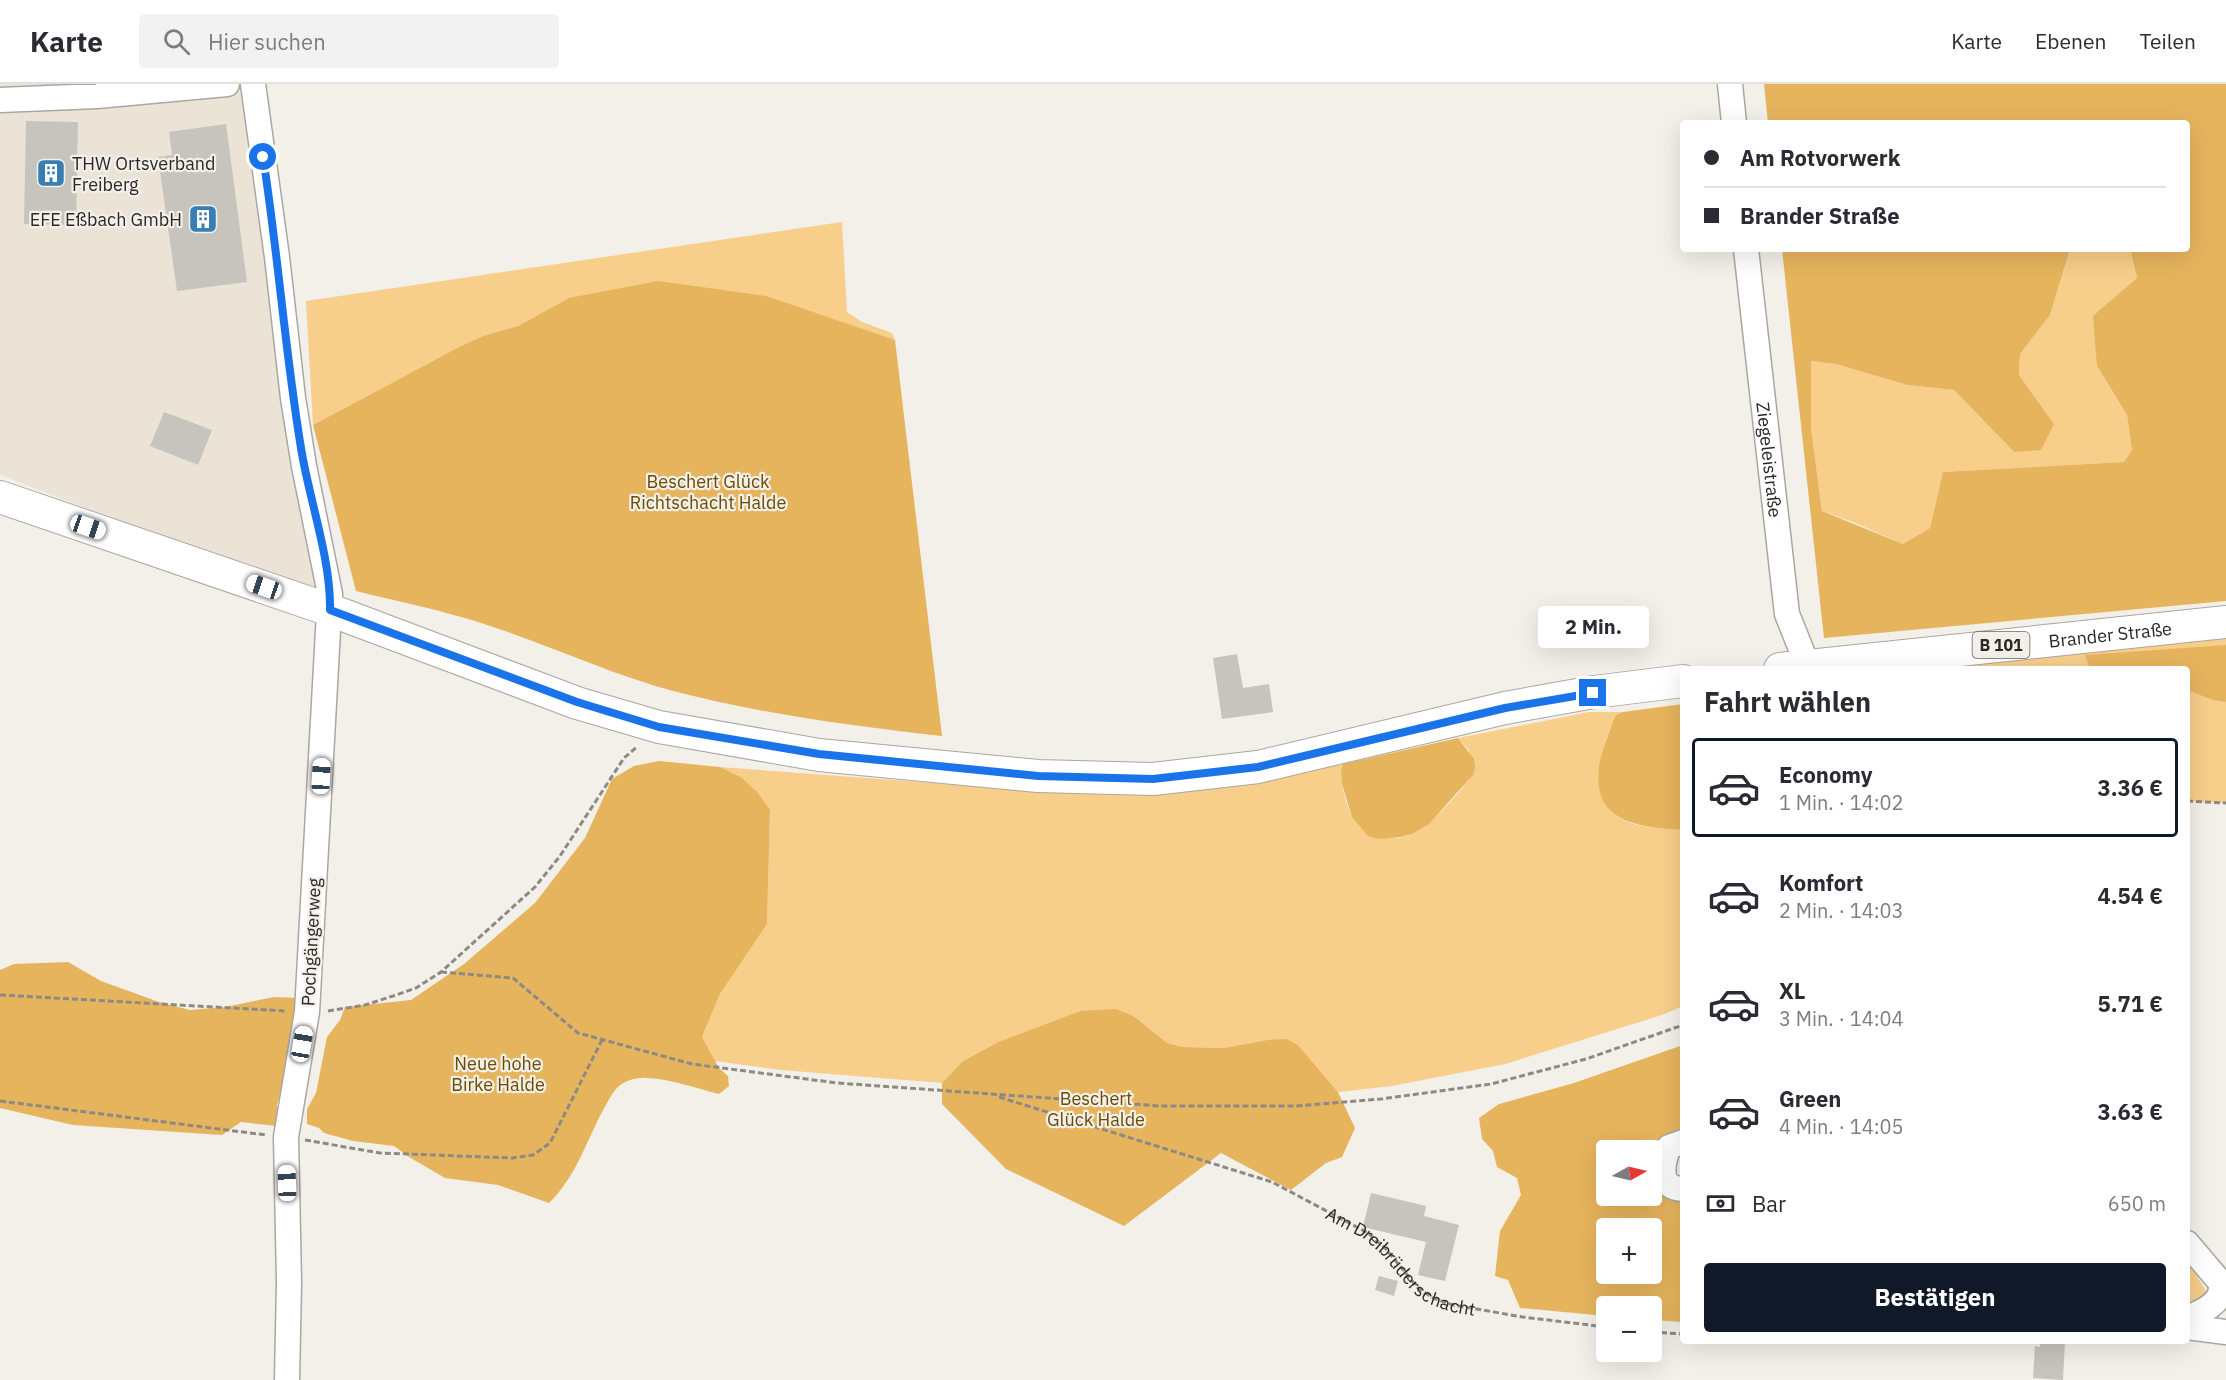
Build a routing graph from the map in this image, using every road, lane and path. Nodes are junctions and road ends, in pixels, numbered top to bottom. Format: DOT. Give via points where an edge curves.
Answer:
graph roads {
  1 [pos="227,84"];
  2 [pos="254,84"];
  3 [pos="1731,84"];
  4 [pos="0,100"];
  5 [pos="1734,120"];
  6 [pos="1746,252"];
  7 [pos="0,497"];
  8 [pos="330,610"];
  9 [pos="2226,622"];
  10 [pos="1799,666"];
  11 [pos="1818,666"];
  12 [pos="1680,681"];
  13 [pos="659,727"];
  14 [pos="2190,801"];
  15 [pos="2226,803"];
  16 [pos="441,972"];
  17 [pos="0,995"];
  18 [pos="307,1012"];
  19 [pos="1680,1026"];
  20 [pos="602,1039"];
  21 [pos="991,1095"];
  22 [pos="0,1101"];
  23 [pos="286,1137"];
  24 [pos="1680,1143"];
  25 [pos="1680,1189"];
  26 [pos="2190,1247"];
  27 [pos="2224,1287"];
  28 [pos="2190,1316"];
  29 [pos="1596,1326"];
  30 [pos="2190,1327"];
  31 [pos="2226,1332"];
  32 [pos="1662,1333"];
  33 [pos="1680,1334"];
  34 [pos="287,1380"];
  1 -- 4 [label="street"];
  2 -- 8 [label="street, Pochgängerweg" via="293,398 328,580"];
  3 -- 5 [label="street"];
  6 -- 10 [label="street, Ziegeleistraße" via="1787,614"];
  7 -- 8 [label="main road"];
  8 -- 13 [label="main road" via="577,702"];
  8 -- 18 [label="street, Pochgängerweg"];
  9 -- 11 [label="main road, Brander Straße / B 101"];
  12 -- 13 [label="main road" via="1505,708 1258,767 1153,779 1038,776 819,754"];
  13 -- 16 [label="path" via="624,758 535,887"];
  14 -- 15 [label="path"];
  16 -- 18 [label="path" via="416,988 365,1005"];
  16 -- 20 [label="path" via="513,978 578,1033"];
  17 -- 18 [label="path"];
  18 -- 23 [label="street, Pochgängerweg"];
  19 -- 21 [label="path" via="1586,1059 1491,1084 1381,1099 1297,1106 1160,1106"];
  20 -- 21 [label="path" via="692,1064 837,1083"];
  20 -- 23 [label="path" via="550,1143 533,1155 512,1158 380,1153"];
  21 -- 29 [label="path, Am Dreibrüderschacht" via="1272,1182 1368,1233 1418,1288 1433,1298 1523,1317"];
  22 -- 23 [label="path"];
  23 -- 34 [label="street, Pochgängerweg"];
  24 -- 25 [label="street" via="1669,1147 1663,1170 1667,1183"];
  26 -- 27 [label="street"];
  27 -- 28 [label="street" via="2217,1302"];
  30 -- 31 [label="street"];
  32 -- 33 [label="path"];
}
